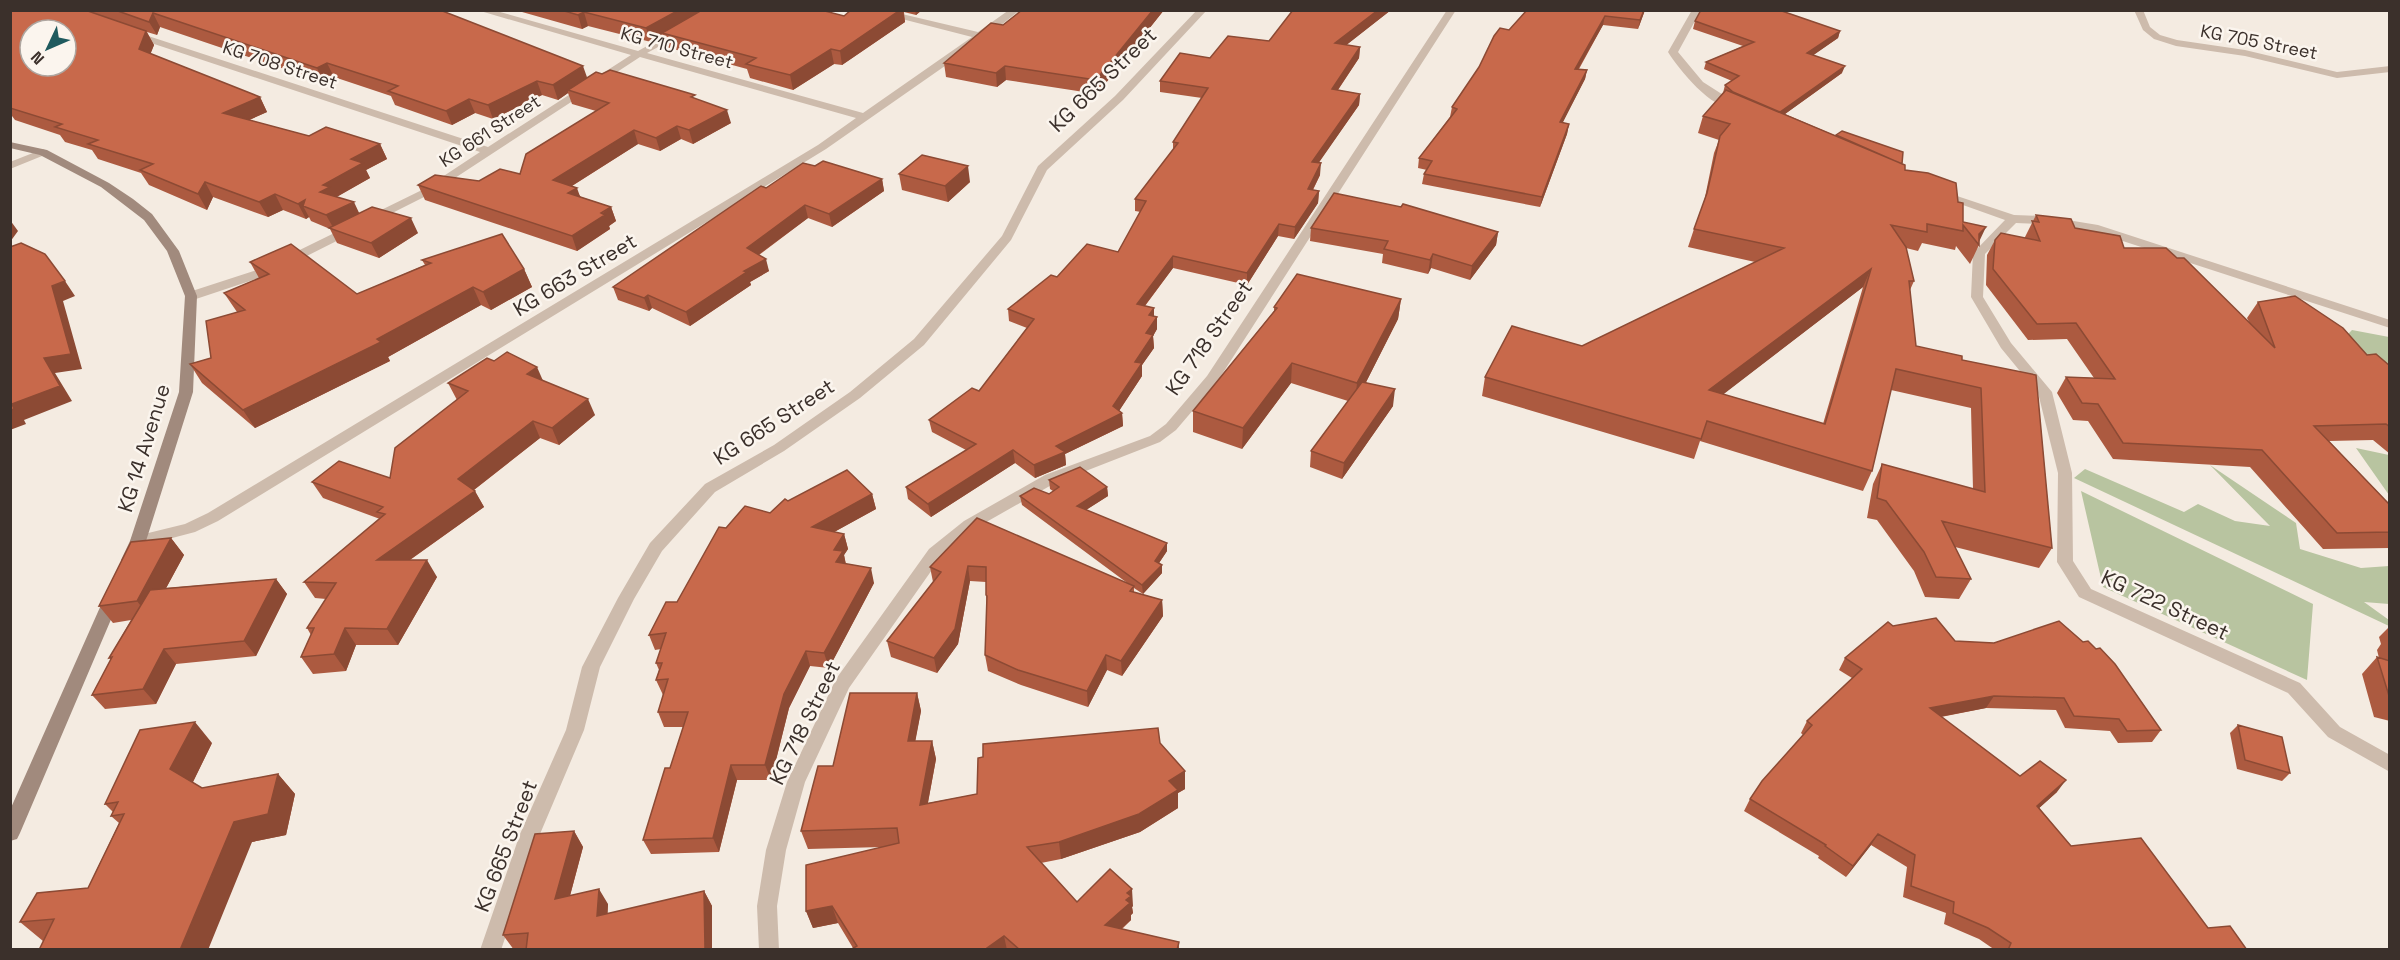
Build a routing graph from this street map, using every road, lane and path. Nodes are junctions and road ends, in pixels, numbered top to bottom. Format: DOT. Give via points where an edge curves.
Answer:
graph roads {
  1 [pos="481,10"];
  2 [pos="871,10"];
  3 [pos="1016,10"];
  4 [pos="1203,10"];
  5 [pos="1452,10"];
  6 [pos="1697,10"];
  7 [pos="2138,10"];
  8 [pos="691,25"];
  9 [pos="120,30"];
  10 [pos="982,36"];
  11 [pos="637,56"];
  12 [pos="2390,69"];
  13 [pos="1748,112"];
  14 [pos="865,117"];
  15 [pos="10,145"];
  16 [pos="488,151"];
  17 [pos="43,152"];
  18 [pos="10,166"];
  19 [pos="1926,188"];
  20 [pos="2013,219"];
  21 [pos="191,296"];
  22 [pos="2390,324"];
  23 [pos="138,541"];
  24 [pos="2390,764"];
  25 [pos="10,833"];
  26 [pos="490,950"];
  27 [pos="769,950"];
  1 -- 11 [label="street, KG 710 Street"];
  2 -- 10 [label="street"];
  3 -- 10 [label="street, KG 663 Street"];
  4 -- 26 [label="street, KG 665 Street" via="1119,98 1042,168 1007,237 920,342 798,435 710,488 656,547 591,667 574,730 530,834"];
  5 -- 27 [label="street, KG 718 Street" via="1212,379 1171,427 1137,447 1050,479 969,525 935,553 843,684 796,782 776,850 767,906"];
  6 -- 13 [label="street" via="1673,52 1686,72 1726,103"];
  7 -- 12 [label="street, KG 705 Street" via="2146,28 2157,37 2176,43 2234,51 2337,75"];
  8 -- 11 [label="street, KG 661 Street"];
  9 -- 16 [label="street, KG 708 Street"];
  10 -- 14 [label="street, KG 663 Street"];
  11 -- 14 [label="street, KG 710 Street"];
  11 -- 16 [label="street, KG 661 Street"];
  14 -- 23 [label="street, KG 663 Street" via="822,147 213,518"];
  15 -- 17 [label="main road, KG 14 Avenue"];
  16 -- 21 [label="street, KG 661 Street" via="461,172 364,225 256,276"];
  17 -- 18 [label="street"];
  17 -- 21 [label="main road, KG 14 Avenue" via="105,185 148,217 173,251"];
  19 -- 20 [label="street"];
  20 -- 22 [label="street" via="2094,228"];
  20 -- 24 [label="street, KG 722 Street" via="1979,253 1977,297 2006,345 2045,392 2065,473 2065,562 2085,593 2294,688 2334,732"];
  21 -- 23 [label="main road, KG 14 Avenue" via="186,392"];
  23 -- 25 [label="main road, KG 14 Avenue"];
}
